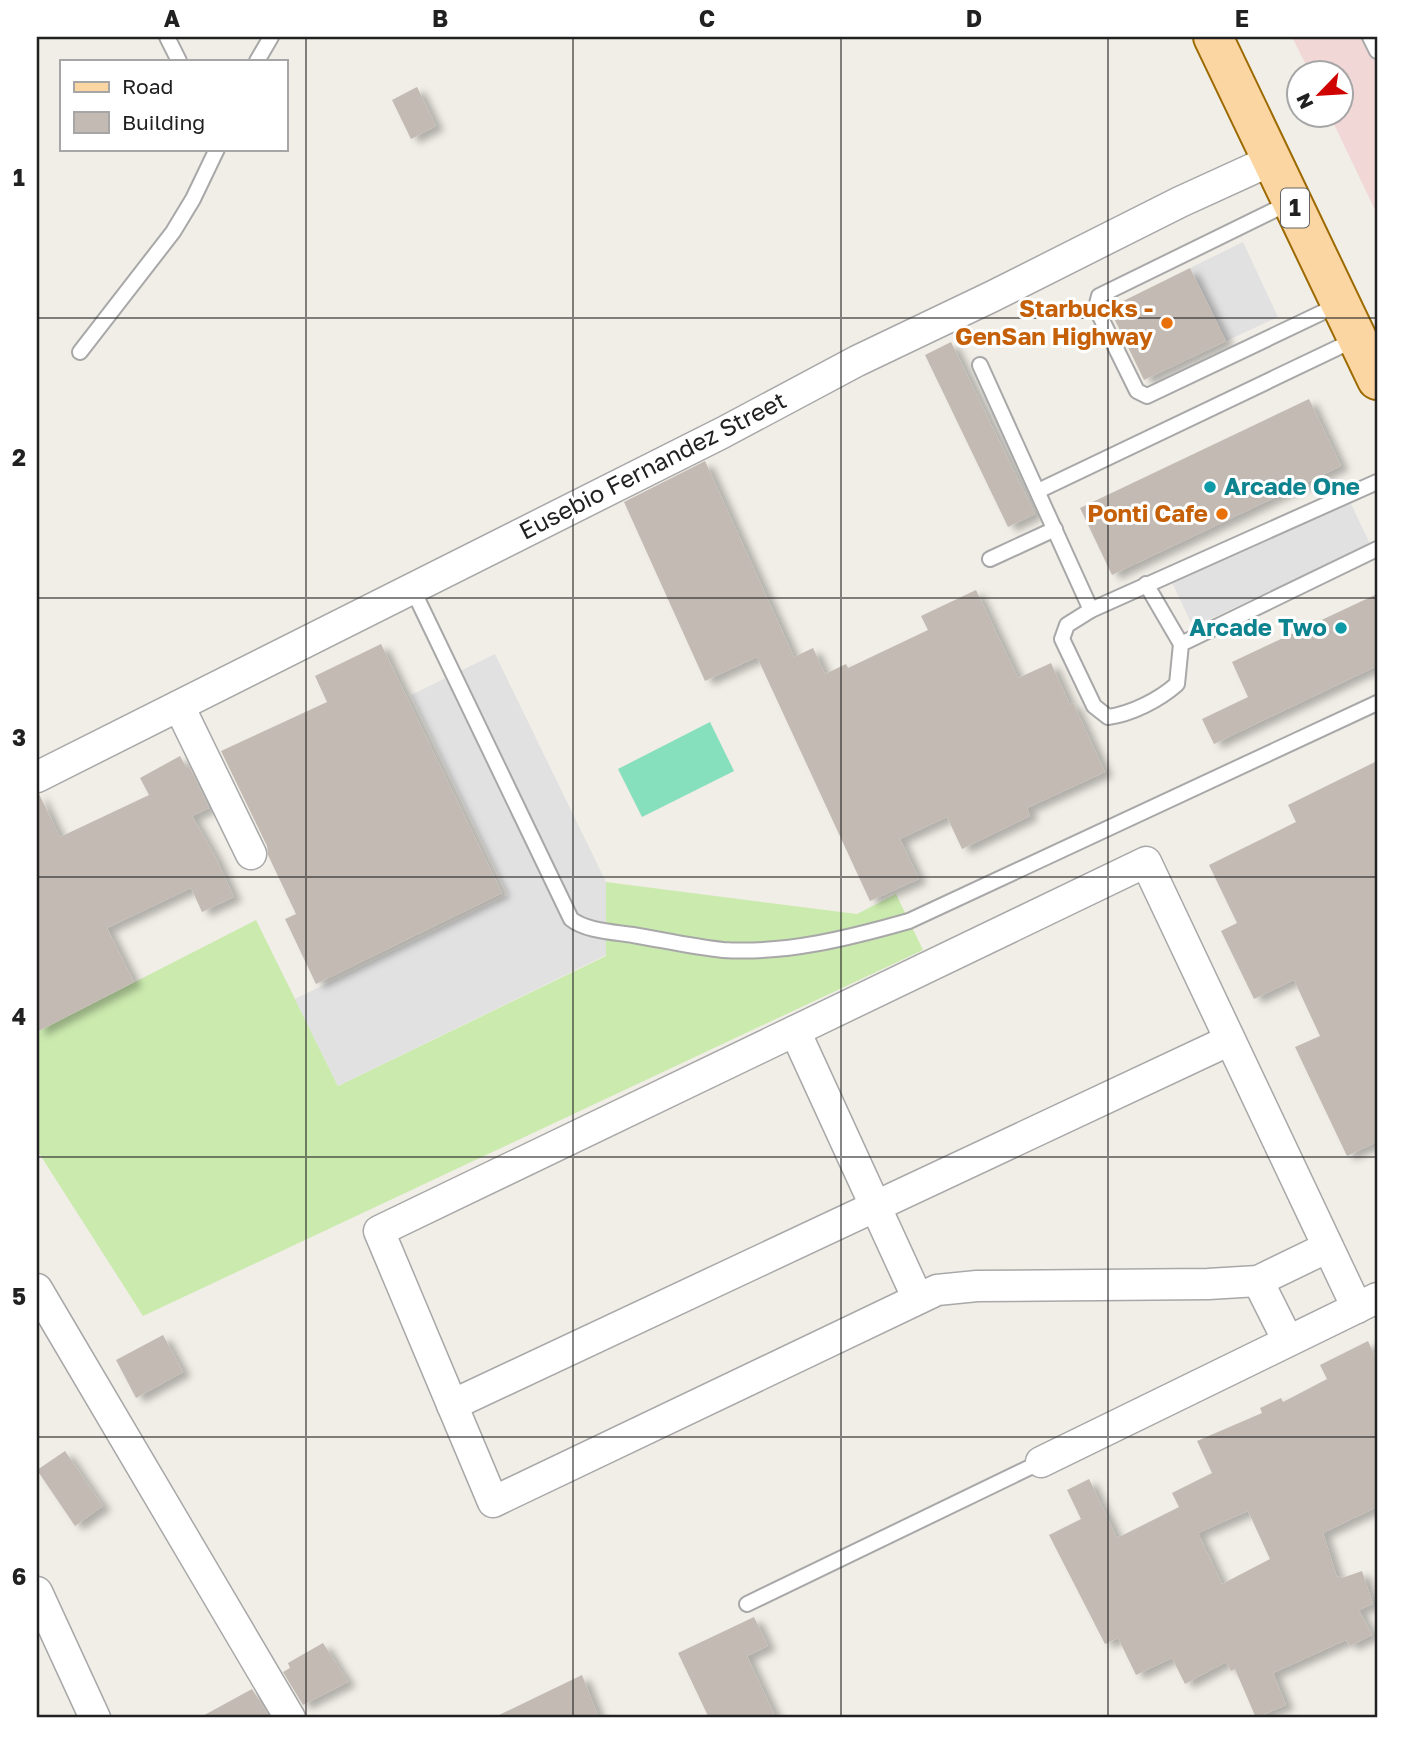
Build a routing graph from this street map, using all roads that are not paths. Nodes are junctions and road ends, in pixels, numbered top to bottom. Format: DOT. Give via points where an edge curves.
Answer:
graph roads {
  1 [pos="167,37"];
  2 [pos="271,37"];
  3 [pos="1213,37"];
  4 [pos="1370,37"];
  5 [pos="1377,51"];
  6 [pos="178,60"];
  7 [pos="258,60"];
  8 [pos="216,150"];
  9 [pos="1272,160"];
  10 [pos="1292,201"];
  11 [pos="1340,303"];
  12 [pos="1357,338"];
  13 [pos="80,352"];
  14 [pos="980,365"];
  15 [pos="1377,380"];
  16 [pos="1377,482"];
  17 [pos="1038,491"];
  18 [pos="1055,529"];
  19 [pos="1377,549"];
  20 [pos="990,559"];
  21 [pos="1146,584"];
  22 [pos="412,588"];
  23 [pos="1091,610"];
  24 [pos="1181,644"];
  25 [pos="1377,703"];
  26 [pos="179,706"];
  27 [pos="37,777"];
  28 [pos="251,854"];
  29 [pos="795,1031"];
  30 [pos="1230,1040"];
  31 [pos="874,1207"];
  32 [pos="1328,1247"];
  33 [pos="1258,1281"];
  34 [pos="37,1289"];
  35 [pos="918,1297"];
  36 [pos="1367,1303"];
  37 [pos="45,1325"];
  38 [pos="1288,1342"];
  39 [pos="452,1405"];
  40 [pos="1041,1462"];
  41 [pos="37,1592"];
  42 [pos="747,1604"];
  43 [pos="95,1718"];
  44 [pos="290,1718"];
  1 -- 6 [label="lane"];
  2 -- 7 [label="lane"];
  3 -- 9 [label="main road, 1"];
  4 -- 5 [label="lane"];
  8 -- 13 [label="lane" via="173,232"];
  9 -- 10 [label="main road, 1"];
  9 -- 22 [label="street, Eusebio Fernandez Street" via="857,361"];
  10 -- 11 [label="main road, 1"];
  10 -- 11 [label="lane" via="1099,296 1096,308 1137,391 1147,396"];
  11 -- 12 [label="main road, 1"];
  12 -- 15 [label="main road, 1"];
  12 -- 17 [label="lane"];
  14 -- 17 [label="lane"];
  16 -- 21 [label="lane"];
  17 -- 18 [label="lane"];
  18 -- 20 [label="lane"];
  18 -- 23 [label="lane"];
  19 -- 24 [label="lane"];
  21 -- 23 [label="lane"];
  21 -- 24 [label="lane"];
  22 -- 25 [label="lane" via="571,919 608,931 723,950 813,944 909,921"];
  22 -- 26 [label="street, Eusebio Fernandez Street"];
  23 -- 24 [label="lane" via="1067,625 1062,639 1094,706 1108,717 1167,693 1177,684"];
  26 -- 27 [label="street, Eusebio Fernandez Street"];
  26 -- 28 [label="street"];
  29 -- 30 [label="street" via="1146,862"];
  29 -- 31 [label="street"];
  29 -- 39 [label="street" via="379,1231"];
  30 -- 31 [label="street"];
  30 -- 32 [label="street"];
  31 -- 35 [label="street"];
  31 -- 39 [label="street"];
  32 -- 33 [label="street"];
  32 -- 36 [label="street"];
  33 -- 35 [label="street" via="978,1286"];
  33 -- 38 [label="street"];
  34 -- 37 [label="street"];
  35 -- 39 [label="street" via="494,1502"];
  36 -- 38 [label="street"];
  37 -- 44 [label="street"];
  38 -- 40 [label="street"];
  40 -- 42 [label="lane"];
  41 -- 43 [label="street"];
}
